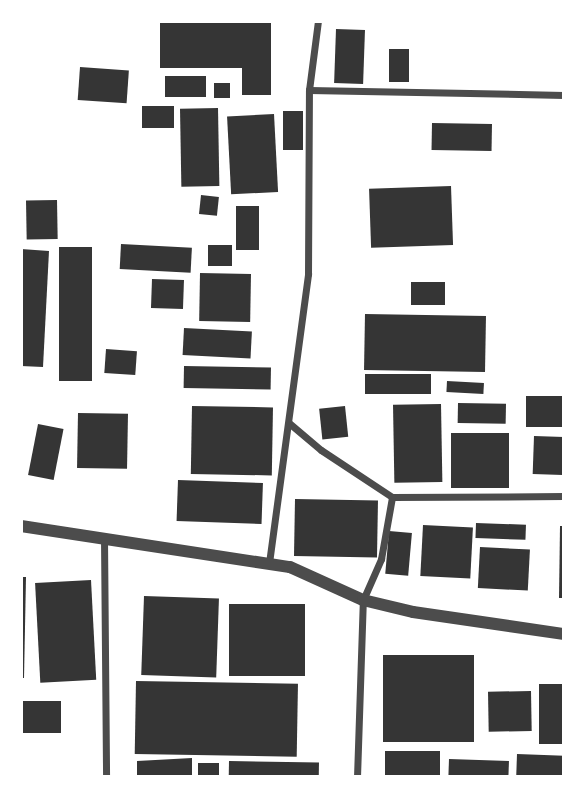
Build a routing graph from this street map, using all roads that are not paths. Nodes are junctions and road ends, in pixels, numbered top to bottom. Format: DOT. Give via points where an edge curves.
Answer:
graph roads {
  1 [pos="318,21"];
  2 [pos="309,90"];
  3 [pos="564,95"];
  4 [pos="289,423"];
  5 [pos="392,496"];
  6 [pos="564,496"];
  7 [pos="21,526"];
  8 [pos="104,537"];
  9 [pos="269,563"];
  10 [pos="363,600"];
  11 [pos="564,634"];
  12 [pos="106,777"];
  13 [pos="357,777"];
  1 -- 2 [label="street"];
  2 -- 3 [label="street"];
  2 -- 4 [label="street" via="307,274"];
  4 -- 5 [label="street" via="321,450"];
  4 -- 9 [label="street"];
  5 -- 6 [label="street"];
  5 -- 10 [label="street" via="380,559"];
  7 -- 8 [label="street"];
  8 -- 9 [label="street"];
  8 -- 12 [label="street"];
  9 -- 10 [label="street" via="290,567"];
  10 -- 11 [label="street" via="412,612"];
  10 -- 13 [label="street"];
}
